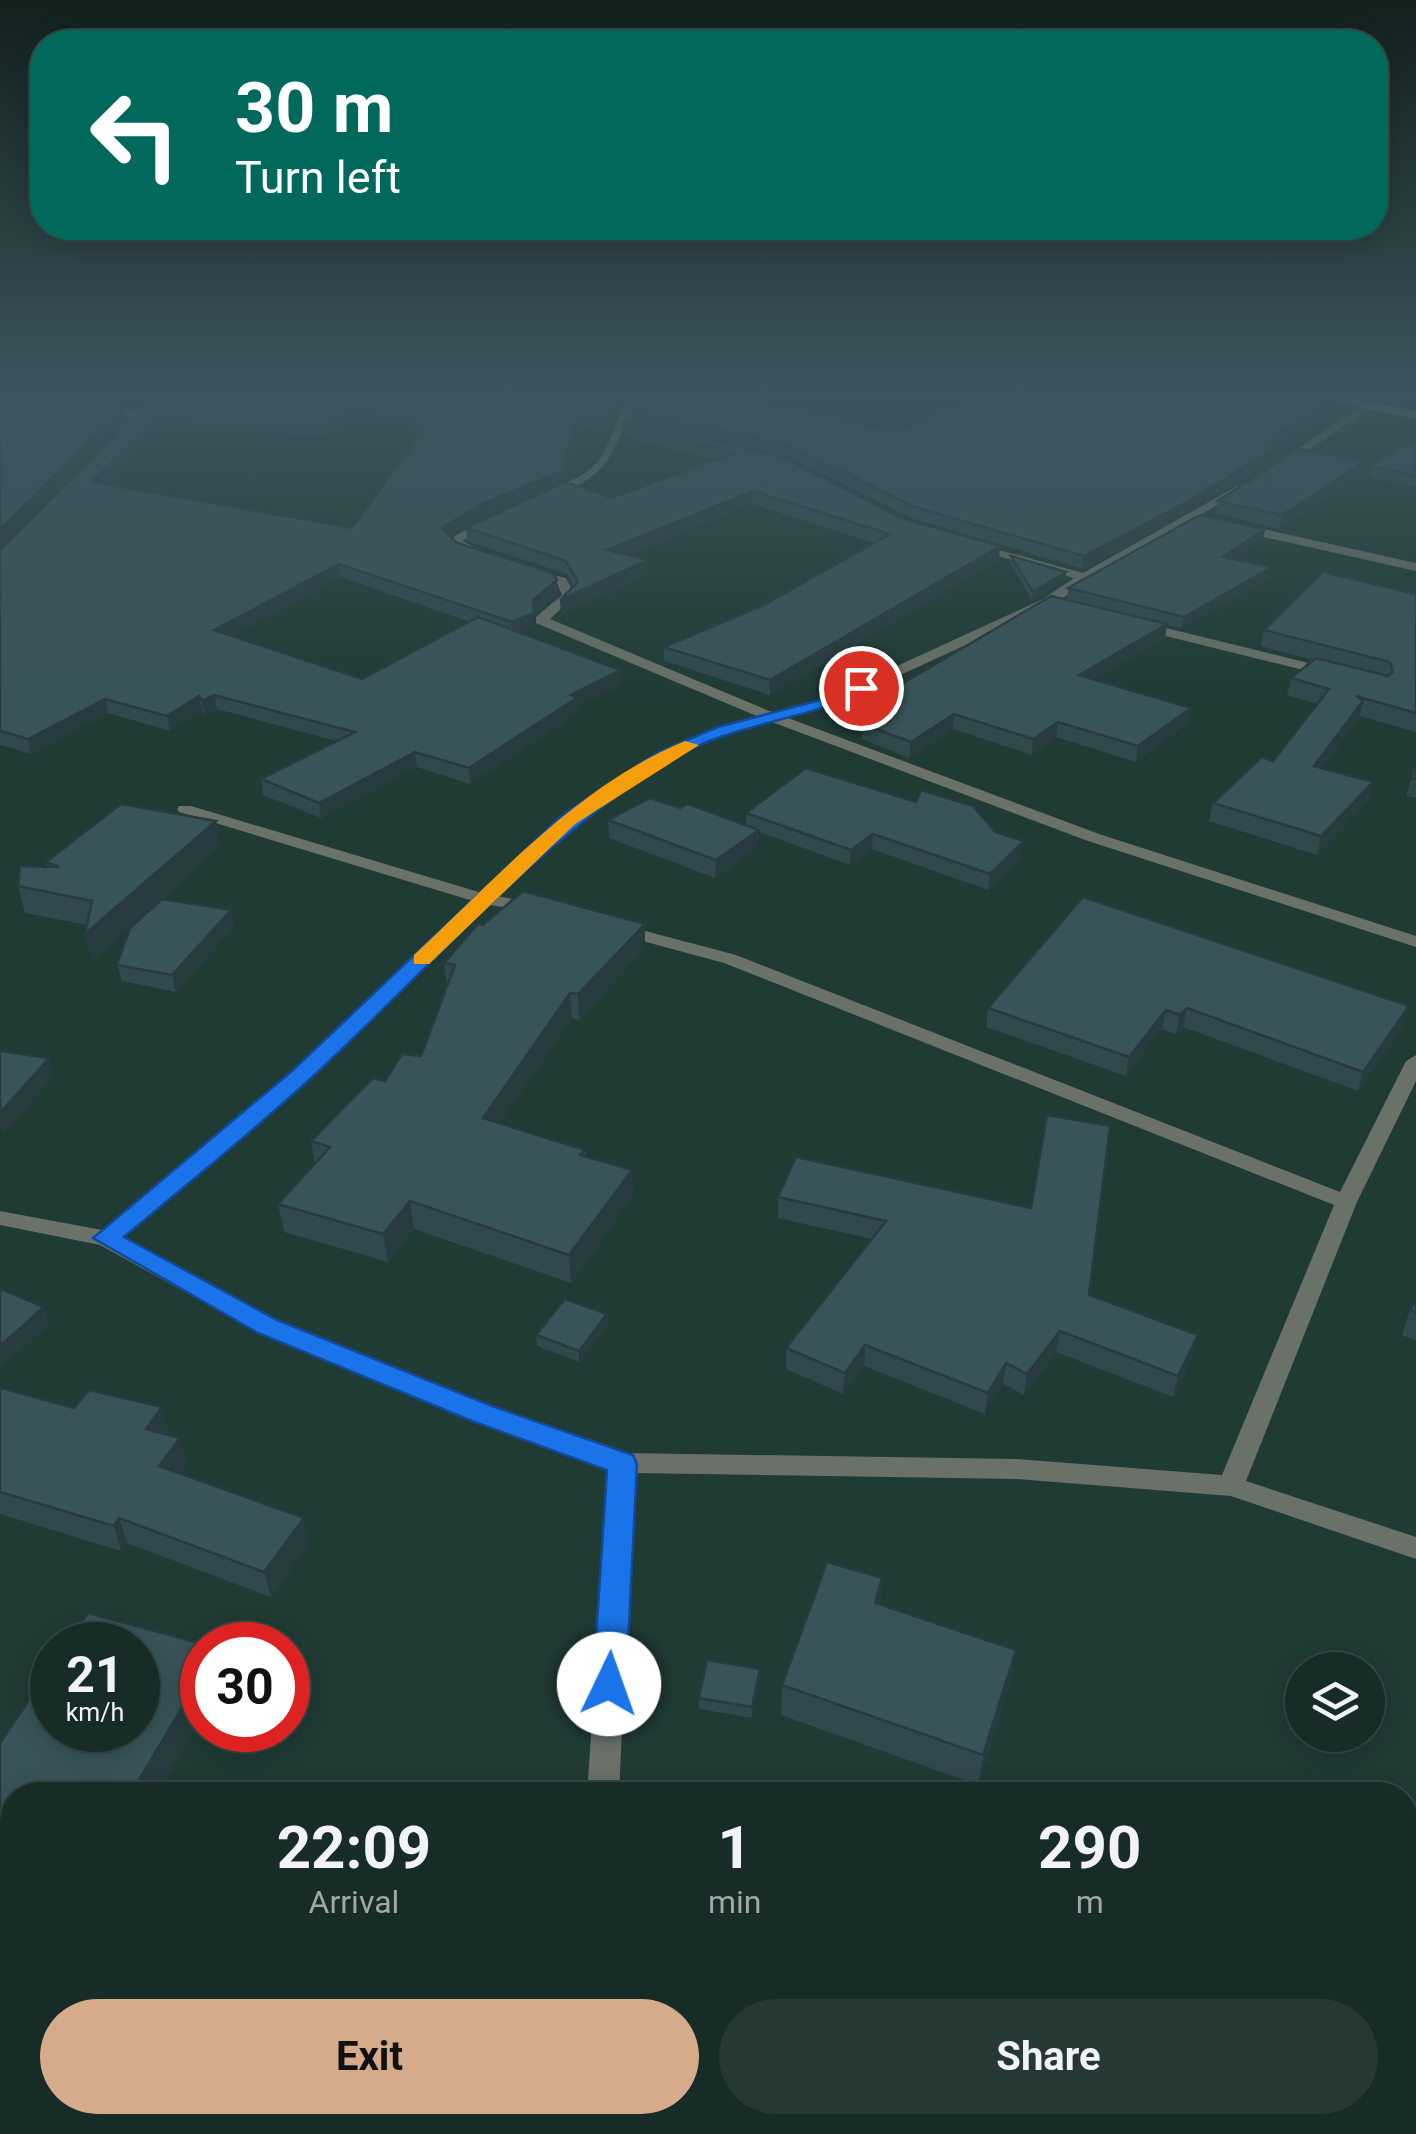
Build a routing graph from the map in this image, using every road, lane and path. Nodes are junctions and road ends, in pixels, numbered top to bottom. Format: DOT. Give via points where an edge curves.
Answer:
graph roads {
  1 [pos="543,497"];
  2 [pos="1228,497"];
  3 [pos="540,498"];
  4 [pos="505,513"];
  5 [pos="1196,517"];
  6 [pos="1215,521"];
  7 [pos="1234,526"];
  8 [pos="961,541"];
  9 [pos="496,560"];
  10 [pos="512,565"];
  11 [pos="1416,567"];
  12 [pos="1084,577"];
  13 [pos="1048,602"];
  14 [pos="1067,607"];
  15 [pos="1122,621"];
  16 [pos="1344,676"];
  17 [pos="770,718"];
  18 [pos="186,809"];
  19 [pos="485,899"];
  20 [pos="552,912"];
  21 [pos="604,924"];
  22 [pos="1416,942"];
  23 [pos="1416,1061"];
  24 [pos="1346,1202"];
  25 [pos="0,1218"];
  26 [pos="106,1238"];
  27 [pos="622,1464"];
  28 [pos="1231,1486"];
  29 [pos="1416,1548"];
  30 [pos="603,1782"];
  1 -- 3 [label="street"];
  2 -- 5 [label="street"];
  4 -- 9 [label="street" via="453,541"];
  5 -- 6 [label="street"];
  5 -- 12 [label="street"];
  7 -- 11 [label="street"];
  8 -- 12 [label="street"];
  10 -- 17 [label="street" via="562,581 568,596 541,620"];
  12 -- 13 [label="street"];
  13 -- 14 [label="street"];
  13 -- 17 [label="street" via="830,702"];
  15 -- 16 [label="street"];
  17 -- 19 [label="street" via="664,756 568,820"];
  17 -- 22 [label="street" via="1082,833"];
  18 -- 19 [label="street"];
  19 -- 20 [label="street"];
  19 -- 26 [label="street" via="300,1076"];
  21 -- 24 [label="street" via="730,959"];
  23 -- 24 [label="street"];
  24 -- 28 [label="street"];
  25 -- 26 [label="street"];
  26 -- 27 [label="street" via="267,1326"];
  27 -- 28 [label="street" via="1017,1469"];
  27 -- 30 [label="street"];
  28 -- 29 [label="street"];
}
